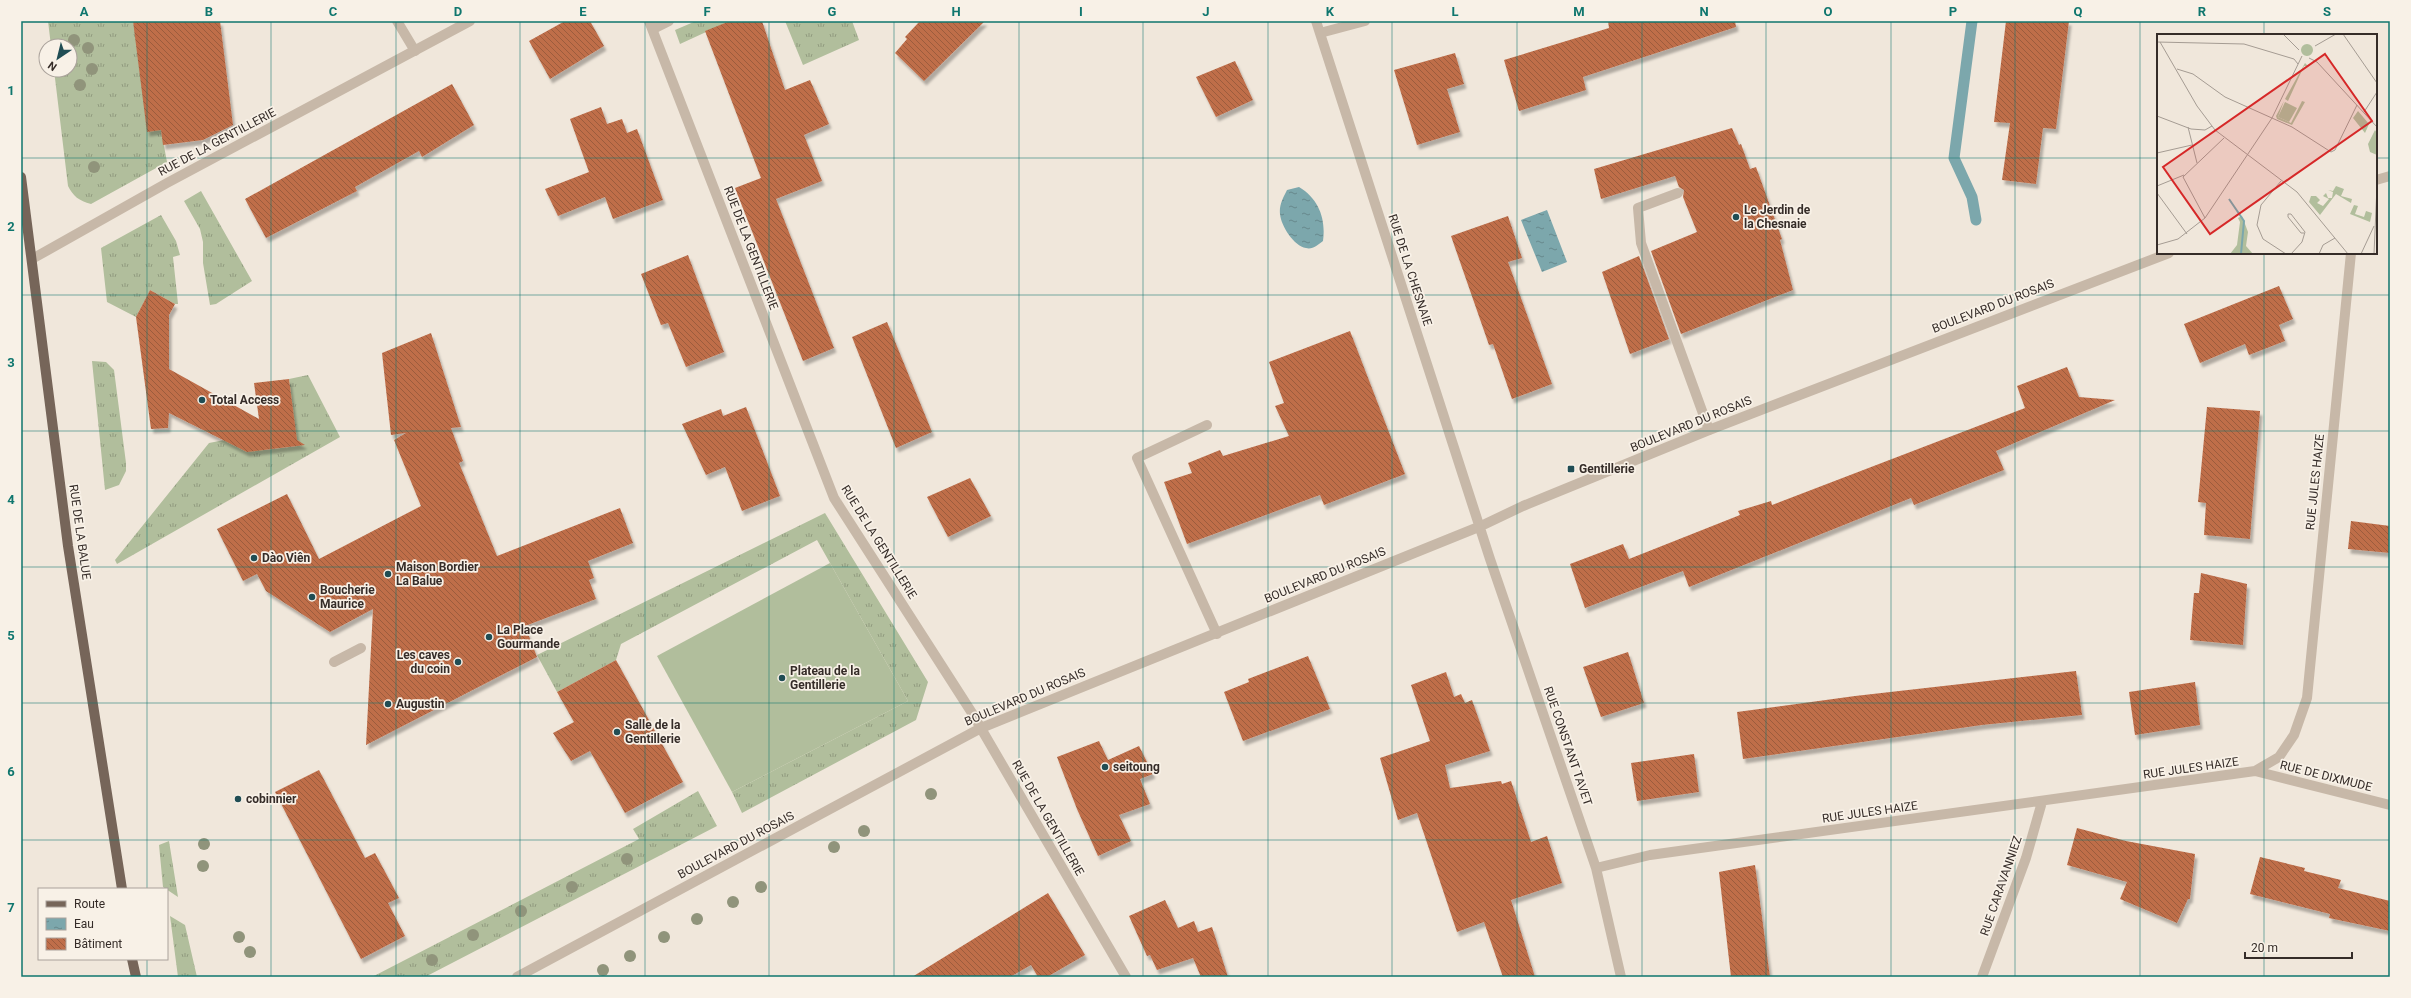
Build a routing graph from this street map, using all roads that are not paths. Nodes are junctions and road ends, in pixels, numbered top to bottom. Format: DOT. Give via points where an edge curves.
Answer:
graph roads {
  1 [pos="396,21"];
  2 [pos="470,21"];
  3 [pos="669,21"];
  4 [pos="1316,21"];
  5 [pos="1365,21"];
  6 [pos="651,25"];
  7 [pos="1320,33"];
  8 [pos="415,51"];
  9 [pos="2390,176"];
  10 [pos="21,177"];
  11 [pos="2377,180"];
  12 [pos="1678,193"];
  13 [pos="2166,254"];
  14 [pos="2351,254"];
  15 [pos="32,259"];
  16 [pos="1206,425"];
  17 [pos="1709,430"];
  18 [pos="1481,526"];
  19 [pos="1217,634"];
  20 [pos="361,648"];
  21 [pos="334,662"];
  22 [pos="981,728"];
  23 [pos="2255,772"];
  24 [pos="2042,802"];
  25 [pos="2390,805"];
  26 [pos="1596,868"];
  27 [pos="122,888"];
  28 [pos="132,960"];
  29 [pos="135,976"];
  30 [pos="517,977"];
  31 [pos="1126,977"];
  32 [pos="1621,977"];
  33 [pos="1982,977"];
  1 -- 8 [label="street"];
  2 -- 8 [label="street, RUE DE LA GENTILLERIE"];
  3 -- 6 [label="street"];
  4 -- 7 [label="street, RUE DE LA CHESNAIE"];
  5 -- 7 [label="street"];
  6 -- 22 [label="street, RUE DE LA GENTILLERIE" via="834,498"];
  7 -- 18 [label="street, RUE DE LA CHESNAIE"];
  8 -- 15 [label="street, RUE DE LA GENTILLERIE" via="167,183"];
  9 -- 11 [label="street"];
  10 -- 15 [label="main road, RUE DE LA BALUE"];
  12 -- 17 [label="street" via="1638,208 1641,243"];
  13 -- 17 [label="street, BOULEVARD DU ROSAIS"];
  14 -- 23 [label="street, RUE JULES HAIZE" via="2307,698 2294,735 2279,757"];
  15 -- 27 [label="main road, RUE DE LA BALUE" via="68,546"];
  16 -- 19 [label="street" via="1137,458"];
  17 -- 18 [label="street, BOULEVARD DU ROSAIS" via="1523,506"];
  18 -- 19 [label="street, BOULEVARD DU ROSAIS"];
  18 -- 26 [label="street, RUE CONSTANT TAVET"];
  19 -- 22 [label="street, BOULEVARD DU ROSAIS"];
  20 -- 21 [label="street"];
  22 -- 30 [label="street, BOULEVARD DU ROSAIS"];
  22 -- 31 [label="street, RUE DE LA GENTILLERIE"];
  23 -- 24 [label="street, RUE JULES HAIZE"];
  23 -- 25 [label="street, RUE DE DIXMUDE"];
  24 -- 26 [label="street, RUE JULES HAIZE" via="1650,855"];
  24 -- 33 [label="street, RUE CARAVANNIEZ" via="2026,858"];
  26 -- 32 [label="street, RUE CONSTANT TAVET"];
  28 -- 29 [label="main road"];
}
